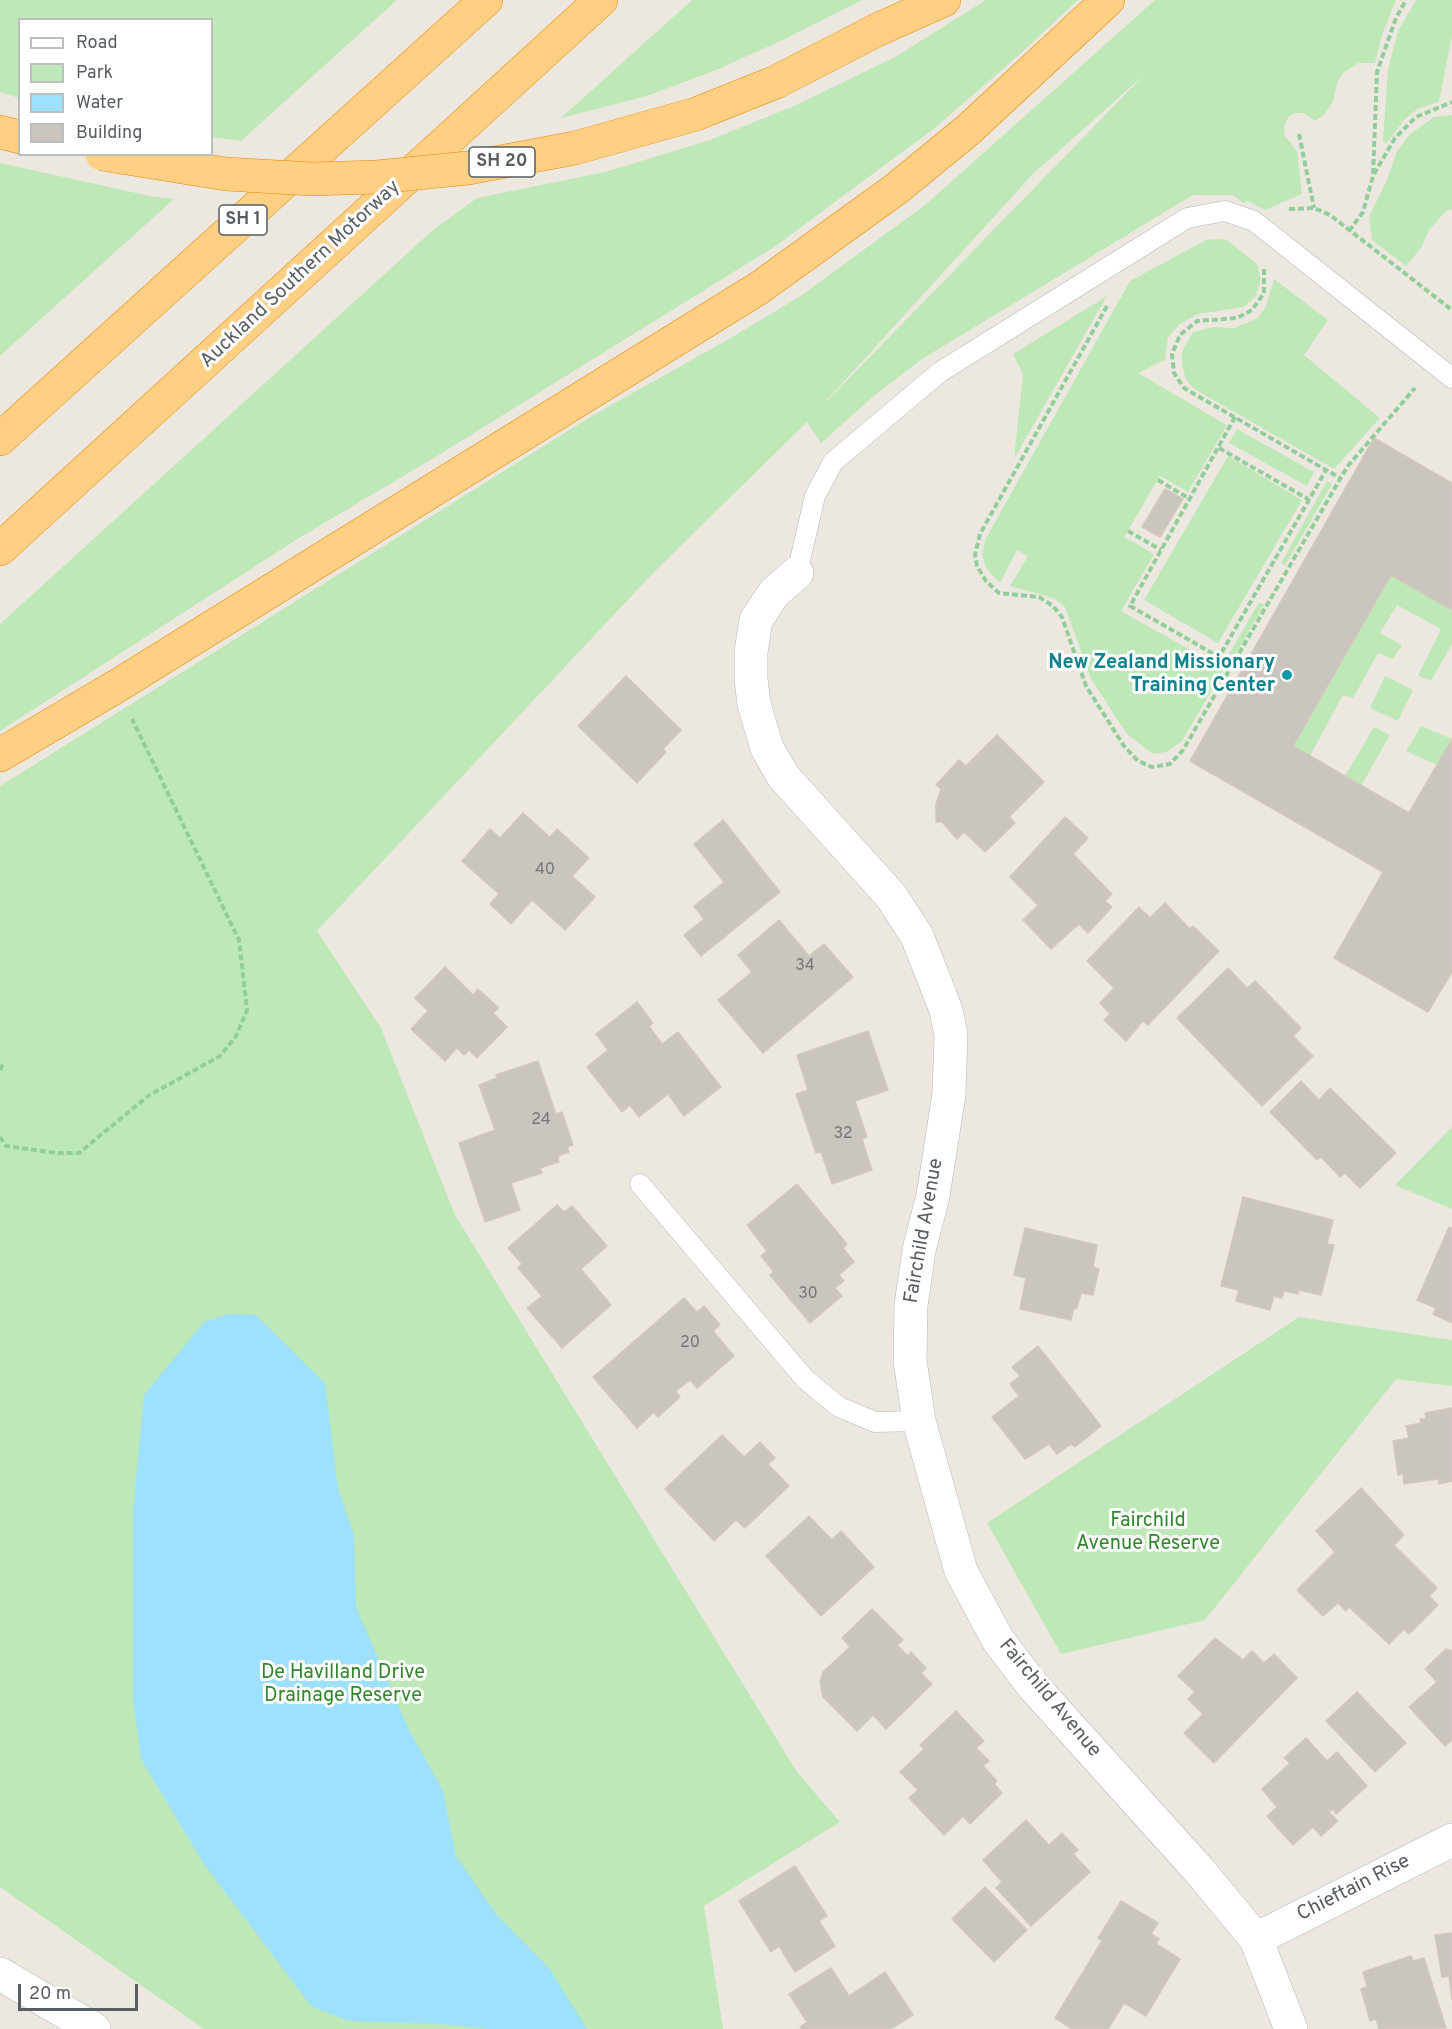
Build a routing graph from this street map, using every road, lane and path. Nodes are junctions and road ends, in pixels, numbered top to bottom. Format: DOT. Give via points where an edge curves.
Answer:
graph roads {
  1 [pos="486,0"];
  2 [pos="601,0"];
  3 [pos="916,0"];
  4 [pos="944,0"];
  5 [pos="1108,0"];
  6 [pos="1406,0"];
  7 [pos="879,29"];
  8 [pos="1452,102"];
  9 [pos="0,132"];
  10 [pos="1299,134"];
  11 [pos="18,136"];
  12 [pos="114,156"];
  13 [pos="1372,176"];
  14 [pos="1257,223"];
  15 [pos="1349,231"];
  16 [pos="1111,299"];
  17 [pos="1452,310"];
  18 [pos="1435,365"];
  19 [pos="1452,378"];
  20 [pos="1235,417"];
  21 [pos="0,439"];
  22 [pos="1219,448"];
  23 [pos="1326,470"];
  24 [pos="1340,478"];
  25 [pos="1158,480"];
  26 [pos="1190,499"];
  27 [pos="1308,499"];
  28 [pos="1128,531"];
  29 [pos="0,549"];
  30 [pos="1161,550"];
  31 [pos="796,573"];
  32 [pos="117,686"];
  33 [pos="0,755"];
  34 [pos="3,1064"];
  35 [pos="0,1070"];
  36 [pos="0,1137"];
  37 [pos="640,1184"];
  38 [pos="920,1421"];
  39 [pos="1452,1840"];
  40 [pos="1256,1939"];
  41 [pos="0,1974"];
  42 [pos="94,2029"];
  43 [pos="1291,2029"];
  1 -- 21 [label="highway, SH 1"];
  2 -- 29 [label="highway, Auckland Southern Motorway"];
  3 -- 7 [label="highway"];
  4 -- 7 [label="highway"];
  5 -- 32 [label="highway" via="968,130 896,189 759,288"];
  6 -- 13 [label="path" via="1377,72"];
  7 -- 12 [label="highway, SH 20, bridge" via="776,82 696,114 575,148 468,168 312,179 226,174"];
  8 -- 13 [label="path" via="1416,117 1395,138"];
  9 -- 11 [label="highway"];
  10 -- 15 [label="path" via="1314,208"];
  13 -- 15 [label="path" via="1363,212"];
  14 -- 18 [label="lane"];
  14 -- 20 [label="path" via="1264,293 1252,310 1238,318 1197,321 1180,335 1172,354 1174,374 1184,388"];
  14 -- 31 [label="lane" via="1225,211 1187,218 940,372 833,462 815,496"];
  15 -- 17 [label="path"];
  16 -- 24 [label="path" via="980,534 975,555 986,581 999,593 1039,597 1057,611 1086,686 1138,761 1152,767 1170,764 1183,750"];
  18 -- 19 [label="lane"];
  18 -- 24 [label="path"];
  20 -- 22 [label="path"];
  20 -- 23 [label="path"];
  22 -- 26 [label="path"];
  22 -- 27 [label="path"];
  23 -- 24 [label="path"];
  23 -- 27 [label="path"];
  25 -- 26 [label="path"];
  26 -- 30 [label="path"];
  27 -- 30 [label="path" via="1219,657 1130,606"];
  28 -- 30 [label="path"];
  31 -- 38 [label="street, Fairchild Avenue" via="774,593 756,620 751,679 767,748 783,776 891,896 917,936 946,1010 951,1035 947,1105 911,1305 910,1362"];
  32 -- 33 [label="highway"];
  32 -- 36 [label="path" via="239,940 247,1010 236,1036 220,1056 148,1095 79,1153 57,1154 6,1146"];
  34 -- 35 [label="path"];
  37 -- 38 [label="lane" via="805,1379 839,1407 874,1422"];
  38 -- 40 [label="street, Fairchild Avenue" via="961,1571 998,1640 1033,1686"];
  39 -- 40 [label="street, Chieftain Rise"];
  40 -- 43 [label="street, Fairchild Avenue"];
  41 -- 42 [label="street"];
}
